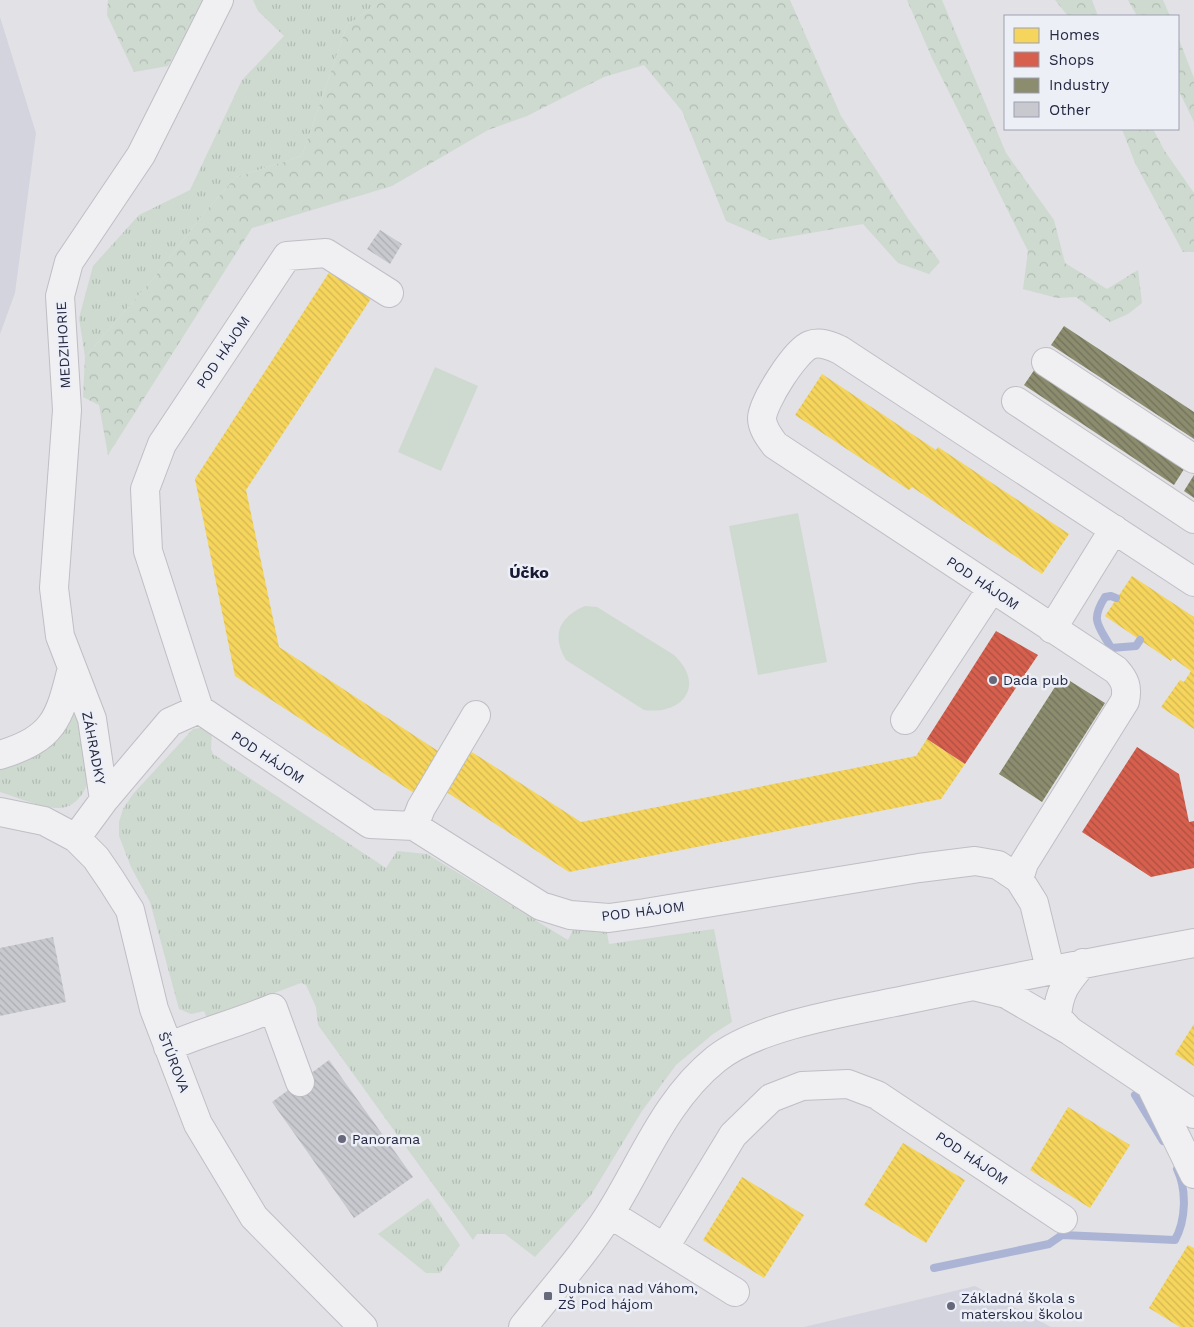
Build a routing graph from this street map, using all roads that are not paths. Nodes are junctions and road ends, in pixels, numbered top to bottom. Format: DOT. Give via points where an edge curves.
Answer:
graph roads {
  1 [pos="219,0"];
  2 [pos="389,293"];
  3 [pos="1046,362"];
  4 [pos="1016,401"];
  5 [pos="1194,459"];
  6 [pos="1194,518"];
  7 [pos="1114,529"];
  8 [pos="1194,582"];
  9 [pos="992,588"];
  10 [pos="1052,629"];
  11 [pos="72,668"];
  12 [pos="199,709"];
  13 [pos="476,715"];
  14 [pos="905,720"];
  15 [pos="0,755"];
  16 [pos="104,800"];
  17 [pos="0,812"];
  18 [pos="414,826"];
  19 [pos="76,838"];
  20 [pos="1019,879"];
  21 [pos="1194,943"];
  22 [pos="1083,963"];
  23 [pos="1050,970"];
  24 [pos="973,986"];
  25 [pos="1070,1031"];
  26 [pos="168,1047"];
  27 [pos="300,1082"];
  28 [pos="1151,1086"];
  29 [pos="1194,1114"];
  30 [pos="1194,1174"];
  31 [pos="610,1214"];
  32 [pos="1063,1219"];
  33 [pos="665,1247"];
  34 [pos="735,1292"];
  35 [pos="363,1327"];
  36 [pos="523,1327"];
  1 -- 11 [label="street, MEDZIHORIE" via="141,156 69,262 60,296 67,410 54,588 60,636"];
  2 -- 12 [label="street, POD HÁJOM" via="326,253 287,256 162,444 145,489 148,551"];
  3 -- 5 [label="street"];
  4 -- 6 [label="street"];
  7 -- 8 [label="street, POD HÁJOM"];
  7 -- 9 [label="street, POD HÁJOM" via="840,350 826,344 811,344 799,353 764,405 762,420 775,445"];
  7 -- 10 [label="street"];
  9 -- 10 [label="street, POD HÁJOM"];
  9 -- 14 [label="street"];
  10 -- 20 [label="street, POD HÁJOM" via="1116,670 1124,679 1127,690 1125,701 1024,863"];
  11 -- 15 [label="street" via="63,705 44,735 26,747"];
  11 -- 16 [label="street, ZÁHRADKY" via="92,719"];
  12 -- 16 [label="street" via="170,722"];
  12 -- 18 [label="street, POD HÁJOM" via="370,824"];
  13 -- 18 [label="street" via="421,808"];
  16 -- 19 [label="street"];
  17 -- 19 [label="street, ŠTÚROVA" via="44,821"];
  18 -- 20 [label="street, POD HÁJOM" via="541,906 570,915 608,918 645,913 956,862 998,865"];
  19 -- 26 [label="street, ŠTÚROVA" via="96,858 130,910 154,1009"];
  20 -- 23 [label="street, POD HÁJOM" via="1034,903"];
  21 -- 22 [label="street"];
  22 -- 23 [label="street"];
  22 -- 25 [label="street" via="1059,997 1057,1017"];
  23 -- 24 [label="street"];
  24 -- 25 [label="street" via="1006,994"];
  24 -- 31 [label="street" via="855,1010 774,1030 742,1042 716,1059 682,1094 660,1124"];
  25 -- 28 [label="street"];
  26 -- 27 [label="street" via="273,1008"];
  26 -- 35 [label="street, ŠTÚROVA" via="198,1124 254,1217"];
  28 -- 29 [label="street"];
  28 -- 30 [label="street"];
  31 -- 33 [label="street"];
  31 -- 36 [label="street"];
  32 -- 33 [label="street, POD HÁJOM" via="877,1095 848,1084 802,1086 771,1098 733,1136"];
  33 -- 34 [label="street"];
}
